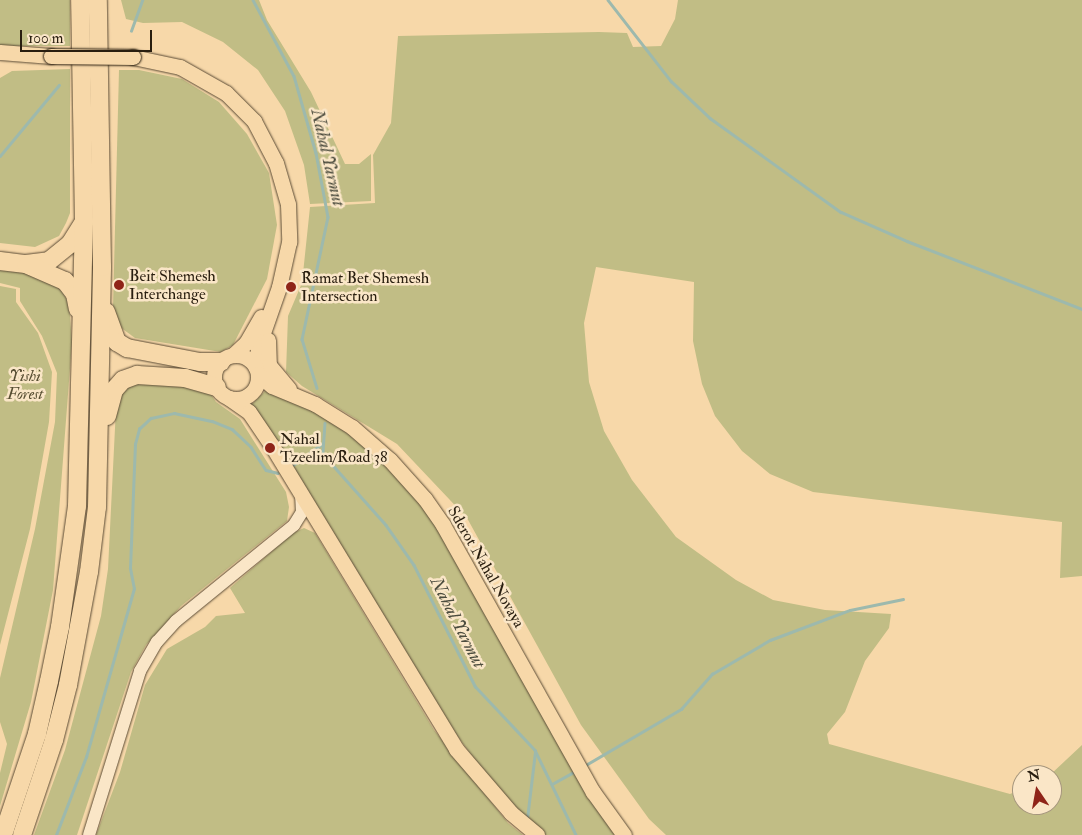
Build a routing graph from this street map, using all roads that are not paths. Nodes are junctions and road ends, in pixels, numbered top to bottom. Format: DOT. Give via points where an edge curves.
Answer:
graph roads {
  1 [pos="80,0"];
  2 [pos="98,0"];
  3 [pos="0,52"];
  4 [pos="29,56"];
  5 [pos="0,64"];
  6 [pos="84,222"];
  7 [pos="0,261"];
  8 [pos="26,264"];
  9 [pos="102,267"];
  10 [pos="283,270"];
  11 [pos="277,295"];
  12 [pos="81,330"];
  13 [pos="227,358"];
  14 [pos="257,371"];
  15 [pos="223,392"];
  16 [pos="300,397"];
  17 [pos="100,463"];
  18 [pos="301,493"];
  19 [pos="294,525"];
  20 [pos="323,529"];
  21 [pos="3,835"];
  22 [pos="22,835"];
  23 [pos="89,835"];
  24 [pos="537,835"];
  25 [pos="624,835"];
  1 -- 6 [label="highway"];
  2 -- 9 [label="highway"];
  3 -- 4 [label="main road"];
  4 -- 5 [label="main road"];
  4 -- 10 [label="main road, bridge" via="133,57 164,62 196,74 226,93 254,121 276,163 288,204 290,228"];
  6 -- 8 [label="highway" via="57,257"];
  6 -- 12 [label="highway"];
  7 -- 8 [label="highway"];
  8 -- 12 [label="highway" via="55,275 69,286 75,294"];
  9 -- 13 [label="highway" via="106,312 117,342 137,352 200,362"];
  9 -- 17 [label="highway"];
  10 -- 11 [label="main road"];
  10 -- 13 [label="main road" via="252,333"];
  11 -- 14 [label="main road" via="258,347"];
  11 -- 16 [label="main road" via="267,359 276,378"];
  12 -- 21 [label="highway" via="77,506 60,627 37,734"];
  13 -- 14 [label="main road" via="246,357"];
  13 -- 15 [label="main road" via="215,374"];
  14 -- 15 [label="main road" via="258,383 251,394 242,398"];
  14 -- 16 [label="main road, Sderot Nahal Novaya" via="272,386"];
  15 -- 17 [label="highway" via="158,374 137,375 123,380 109,403"];
  15 -- 18 [label="main road" via="249,412"];
  16 -- 25 [label="main road, Sderot Nahal Novaya" via="360,434 425,499 448,533 593,792"];
  17 -- 22 [label="highway" via="90,572 80,630 54,740"];
  18 -- 19 [label="street" via="302,512"];
  18 -- 20 [label="main road"];
  19 -- 20 [label="street" via="311,523"];
  19 -- 23 [label="street" via="176,621 157,642 140,671"];
  20 -- 24 [label="main road" via="456,749 505,806"];
}
